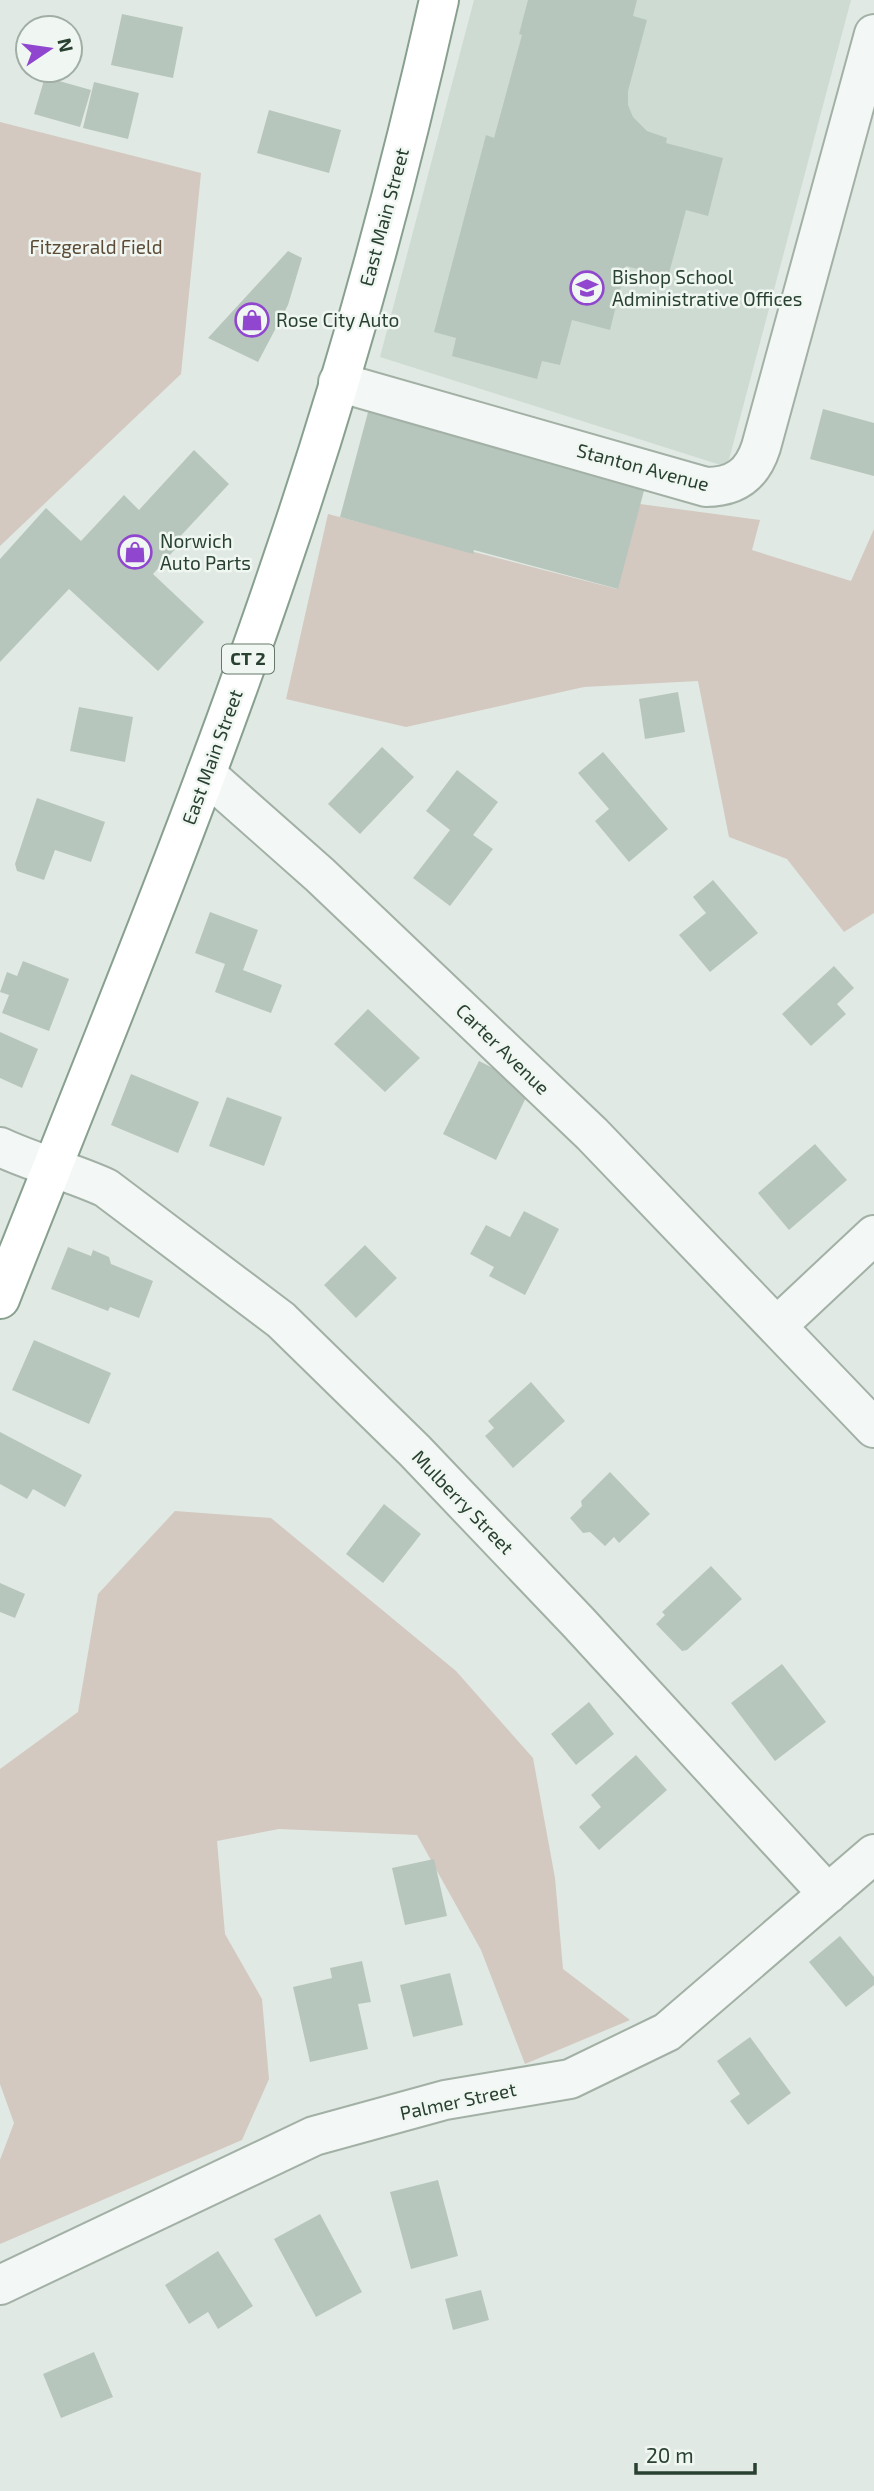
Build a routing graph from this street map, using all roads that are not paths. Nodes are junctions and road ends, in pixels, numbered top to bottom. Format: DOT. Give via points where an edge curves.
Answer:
graph roads {
  1 [pos="439,0"];
  2 [pos="874,34"];
  3 [pos="338,382"];
  4 [pos="206,774"];
  5 [pos="0,1147"];
  6 [pos="52,1168"];
  7 [pos="874,1236"];
  8 [pos="0,1299"];
  9 [pos="777,1326"];
  10 [pos="874,1428"];
  11 [pos="874,1854"];
  12 [pos="828,1894"];
  13 [pos="0,2285"];
  1 -- 3 [label="highway, East Main Street / CT 2"];
  2 -- 3 [label="street, Stanton Avenue" via="761,447 748,474 721,487 706,486"];
  3 -- 4 [label="highway, East Main Street / CT 2" via="282,561"];
  4 -- 6 [label="highway, East Main Street / CT 2"];
  4 -- 9 [label="street, Carter Avenue" via="320,875 592,1134"];
  5 -- 6 [label="street, Mulberry Street"];
  6 -- 8 [label="highway, East Main Street / CT 2"];
  6 -- 12 [label="street, Mulberry Street" via="106,1188 281,1320 540,1581"];
  7 -- 9 [label="street"];
  9 -- 10 [label="street, Carter Avenue"];
  11 -- 12 [label="street, Palmer Street"];
  12 -- 13 [label="street, Palmer Street" via="667,2032 570,2080 445,2100 314,2136"];
}
